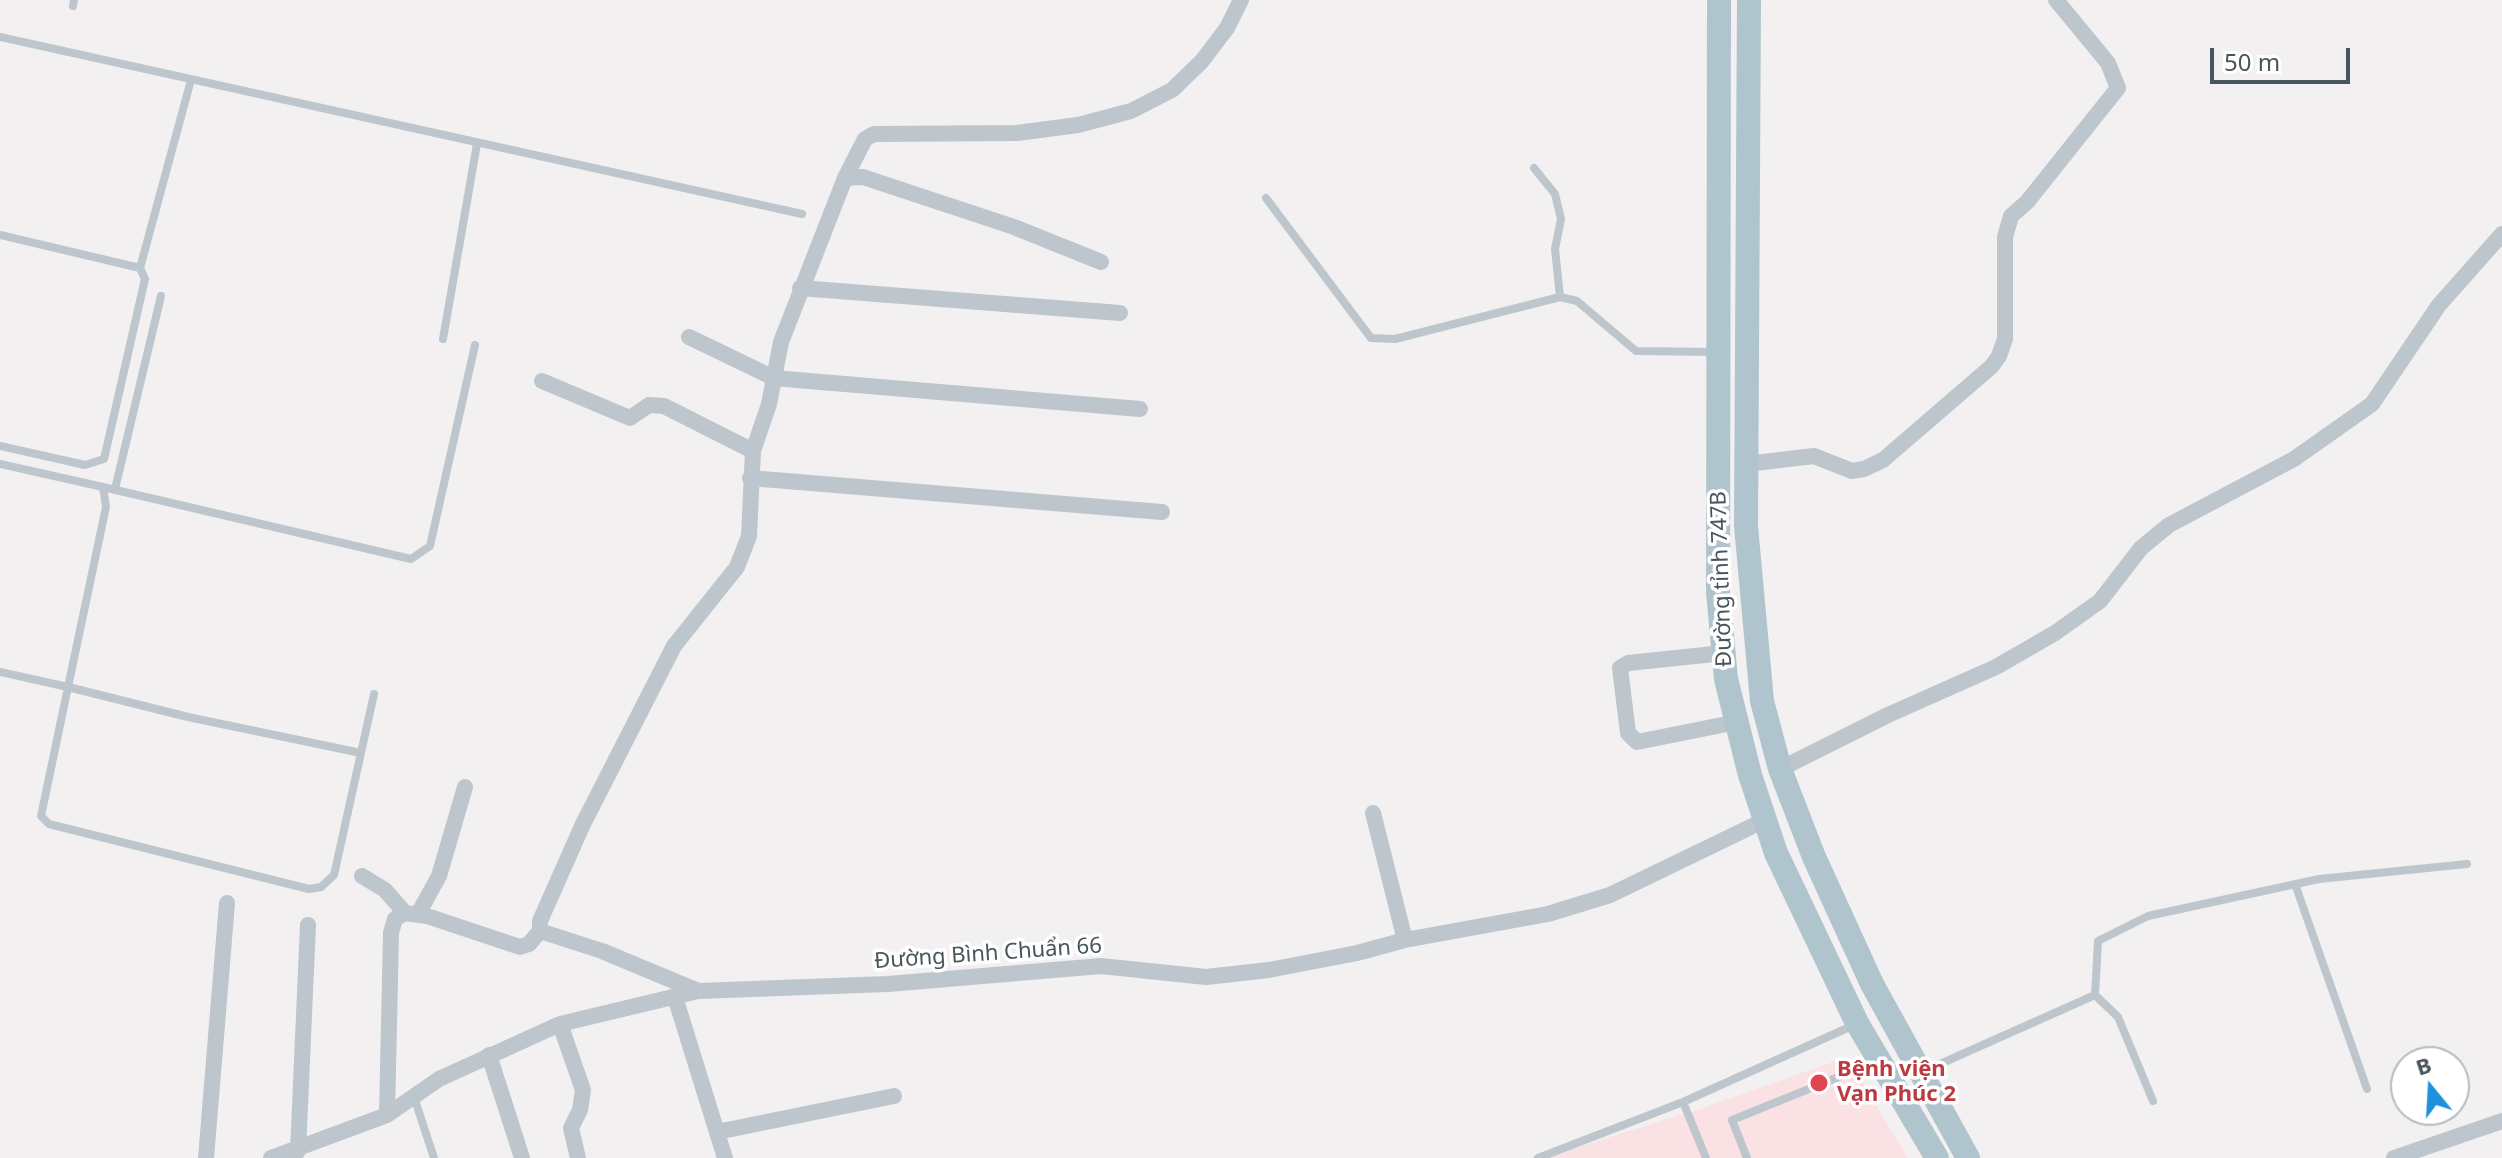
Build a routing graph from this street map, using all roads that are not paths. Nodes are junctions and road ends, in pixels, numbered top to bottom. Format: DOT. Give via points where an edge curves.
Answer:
graph roads {
  1 [pos="1241,0"];
  2 [pos="1719,0"];
  3 [pos="1749,0"];
  4 [pos="2056,0"];
  5 [pos="0,37"];
  6 [pos="191,80"];
  7 [pos="1718,122"];
  8 [pos="1748,123"];
  9 [pos="477,144"];
  10 [pos="1534,168"];
  11 [pos="845,178"];
  12 [pos="1266,198"];
  13 [pos="802,214"];
  14 [pos="2502,234"];
  15 [pos="0,235"];
  16 [pos="1101,262"];
  17 [pos="140,268"];
  18 [pos="800,288"];
  19 [pos="161,296"];
  20 [pos="1560,297"];
  21 [pos="1120,313"];
  22 [pos="689,337"];
  23 [pos="443,339"];
  24 [pos="475,345"];
  25 [pos="1718,352"];
  26 [pos="774,378"];
  27 [pos="542,381"];
  28 [pos="1140,409"];
  29 [pos="0,446"];
  30 [pos="753,451"];
  31 [pos="0,464"];
  32 [pos="1746,464"];
  33 [pos="750,478"];
  34 [pos="103,487"];
  35 [pos="115,489"];
  36 [pos="1162,512"];
  37 [pos="1724,653"];
  38 [pos="0,672"];
  39 [pos="68,687"];
  40 [pos="374,694"];
  41 [pos="1737,722"];
  42 [pos="361,753"];
  43 [pos="1780,769"];
  44 [pos="465,787"];
  45 [pos="1373,813"];
  46 [pos="1765,820"];
  47 [pos="2467,864"];
  48 [pos="362,876"];
  49 [pos="2295,884"];
  50 [pos="227,903"];
  51 [pos="411,914"];
  52 [pos="308,925"];
  53 [pos="540,931"];
  54 [pos="1405,940"];
  55 [pos="698,991"];
  56 [pos="2095,995"];
  57 [pos="675,997"];
  58 [pos="1857,1023"];
  59 [pos="560,1024"];
  60 [pos="489,1055"];
  61 [pos="1879,1061"];
  62 [pos="1921,1072"];
  63 [pos="2367,1089"];
  64 [pos="894,1096"];
  65 [pos="414,1097"];
  66 [pos="2153,1101"];
  67 [pos="1683,1102"];
  68 [pos="387,1115"];
  69 [pos="2502,1121"];
  70 [pos="717,1132"];
  71 [pos="298,1151"];
  72 [pos="206,1158"];
  73 [pos="271,1158"];
  74 [pos="434,1158"];
  75 [pos="522,1158"];
  76 [pos="578,1158"];
  77 [pos="725,1158"];
  78 [pos="1538,1158"];
  79 [pos="1706,1158"];
  80 [pos="1747,1158"];
  81 [pos="1937,1158"];
  82 [pos="1968,1158"];
  83 [pos="2394,1158"];
  1 -- 11 [label="street" via="1202,61 1172,90 1131,111 1017,133 874,134 865,139"];
  2 -- 7 [label="main road, Đường tỉnh 747B"];
  3 -- 8 [label="main road, Đường tỉnh 747B"];
  4 -- 32 [label="street" via="2108,63 2118,88 2011,216 2005,237 2005,339 1999,356 1883,460 1864,469 1852,471 1814,456"];
  5 -- 6 [label="lane"];
  6 -- 9 [label="lane"];
  6 -- 17 [label="lane"];
  7 -- 8 [label="main road"];
  7 -- 25 [label="main road, Đường tỉnh 747B"];
  8 -- 32 [label="main road, Đường tỉnh 747B"];
  9 -- 13 [label="lane"];
  9 -- 23 [label="lane"];
  10 -- 20 [label="lane" via="1555,194 1561,219 1555,249"];
  11 -- 16 [label="street" via="863,177"];
  11 -- 18 [label="street"];
  12 -- 20 [label="lane" via="1371,338 1395,339"];
  14 -- 43 [label="street" via="2439,305 2372,404 2294,459 2169,525 2141,548 2100,601 2055,633 1996,667"];
  15 -- 17 [label="lane"];
  17 -- 29 [label="lane" via="145,279 104,459 85,465"];
  18 -- 21 [label="street"];
  18 -- 26 [label="street"];
  19 -- 35 [label="lane"];
  20 -- 25 [label="lane" via="1577,301 1636,351"];
  22 -- 26 [label="street"];
  24 -- 35 [label="lane" via="430,546 411,559"];
  25 -- 37 [label="main road, Đường tỉnh 747B" via="1718,592"];
  26 -- 28 [label="street"];
  26 -- 30 [label="street"];
  27 -- 30 [label="street" via="630,418 649,405 664,406"];
  30 -- 33 [label="street"];
  31 -- 34 [label="lane"];
  32 -- 43 [label="main road, Đường tỉnh 747B" via="1760,687"];
  33 -- 36 [label="street"];
  33 -- 53 [label="street" via="749,536 737,567 674,646 583,824"];
  34 -- 35 [label="lane"];
  34 -- 39 [label="lane" via="106,507"];
  37 -- 41 [label="main road, Đường tỉnh 747B"];
  37 -- 41 [label="street" via="1620,668 1628,733 1637,742"];
  38 -- 39 [label="lane"];
  39 -- 42 [label="lane"];
  39 -- 42 [label="lane" via="42,802 41,816 49,824 309,889 326,885 334,875"];
  40 -- 42 [label="lane"];
  41 -- 46 [label="main road, Đường tỉnh 747B"];
  43 -- 62 [label="main road, Đường tỉnh 747B" via="1872,984"];
  44 -- 51 [label="street" via="439,876"];
  45 -- 54 [label="street"];
  46 -- 54 [label="street, Đường Bình Chuẩn 66" via="1610,895 1548,914"];
  46 -- 58 [label="main road, Đường tỉnh 747B"];
  47 -- 49 [label="lane"];
  48 -- 51 [label="street"];
  49 -- 56 [label="lane" via="2148,916 2098,941"];
  49 -- 63 [label="lane"];
  50 -- 72 [label="street"];
  51 -- 53 [label="street" via="520,947"];
  51 -- 68 [label="street" via="395,919 391,933"];
  52 -- 71 [label="street"];
  53 -- 55 [label="street"];
  54 -- 55 [label="street, Đường Bình Chuẩn 66" via="1269,970 1206,977 1101,966 888,984"];
  55 -- 57 [label="street, Đường Bình Chuẩn 66"];
  56 -- 62 [label="lane"];
  56 -- 66 [label="lane" via="2118,1017"];
  57 -- 59 [label="street, Đường Bình Chuẩn 66"];
  57 -- 70 [label="street"];
  58 -- 61 [label="main road, Đường tỉnh 747B"];
  58 -- 67 [label="lane"];
  59 -- 60 [label="street, Đường Bình Chuẩn 66"];
  59 -- 76 [label="street" via="583,1090 571,1128"];
  60 -- 65 [label="street, Đường Bình Chuẩn 66"];
  60 -- 75 [label="street"];
  61 -- 80 [label="lane" via="1732,1120"];
  61 -- 81 [label="main road, Đường tỉnh 747B"];
  62 -- 82 [label="main road, Đường tỉnh 747B"];
  64 -- 70 [label="street"];
  65 -- 68 [label="street, Đường Bình Chuẩn 66"];
  65 -- 74 [label="lane"];
  67 -- 78 [label="lane"];
  67 -- 79 [label="lane"];
  68 -- 71 [label="street, Đường Bình Chuẩn 66"];
  69 -- 83 [label="street"];
  70 -- 77 [label="street"];
  71 -- 73 [label="street, Đường Bình Chuẩn 66"];
}
